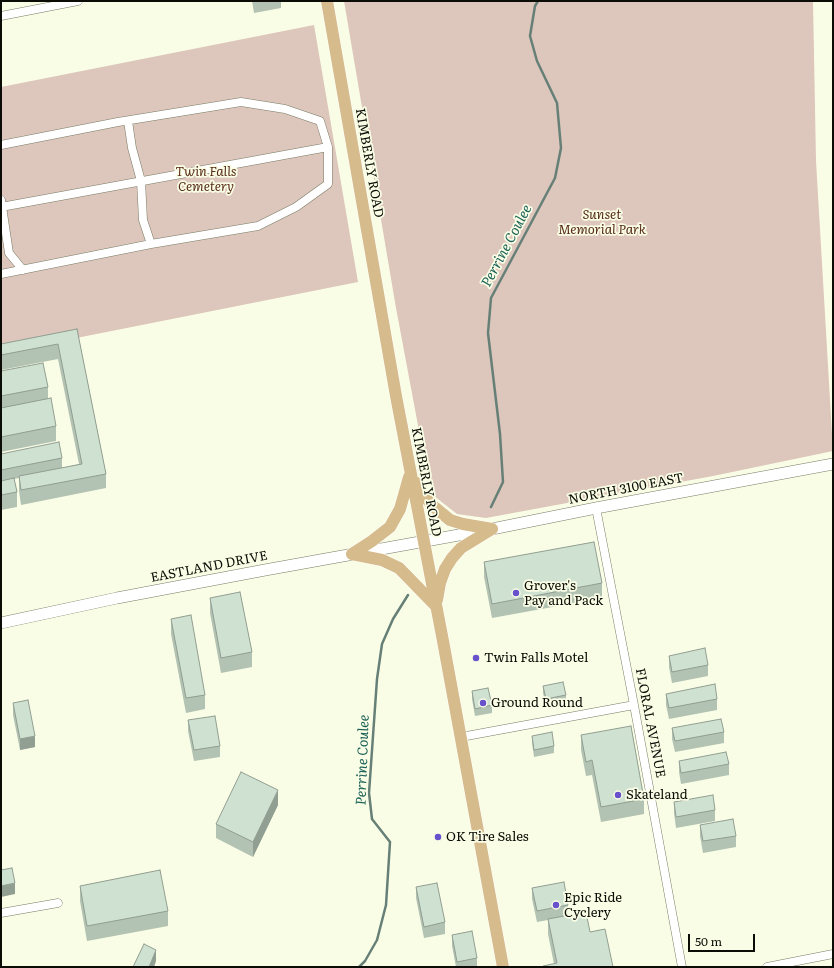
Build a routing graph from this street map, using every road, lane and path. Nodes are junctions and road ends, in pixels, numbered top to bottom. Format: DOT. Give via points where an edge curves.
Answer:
graph roads {
  1 [pos="78,1"];
  2 [pos="327,1"];
  3 [pos="36,5"];
  4 [pos="1,16"];
  5 [pos="128,121"];
  6 [pos="1,145"];
  7 [pos="328,147"];
  8 [pos="141,181"];
  9 [pos="1,205"];
  10 [pos="151,244"];
  11 [pos="23,270"];
  12 [pos="1,274"];
  13 [pos="833,464"];
  14 [pos="410,474"];
  15 [pos="596,508"];
  16 [pos="492,529"];
  17 [pos="424,541"];
  18 [pos="352,554"];
  19 [pos="436,606"];
  20 [pos="1,623"];
  21 [pos="634,705"];
  22 [pos="460,737"];
  23 [pos="58,902"];
  24 [pos="1,913"];
  25 [pos="833,954"];
  26 [pos="503,967"];
  27 [pos="682,967"];
  28 [pos="767,967"];
  1 -- 3 [label="street"];
  2 -- 14 [label="main road, KIMBERLY ROAD"];
  3 -- 4 [label="street"];
  5 -- 6 [label="street"];
  5 -- 7 [label="street" via="241,102 285,109 320,121"];
  5 -- 8 [label="street"];
  7 -- 8 [label="street"];
  7 -- 10 [label="street" via="328,184 296,207 258,226"];
  8 -- 9 [label="street"];
  8 -- 10 [label="street" via="143,220"];
  9 -- 11 [label="street" via="9,253"];
  10 -- 11 [label="street"];
  11 -- 12 [label="street"];
  13 -- 15 [label="main road, NORTH 3100 EAST"];
  14 -- 16 [label="main road" via="422,494 450,520"];
  14 -- 17 [label="main road, KIMBERLY ROAD"];
  14 -- 18 [label="main road" via="400,509 390,526"];
  15 -- 16 [label="main road, NORTH 3100 EAST"];
  15 -- 21 [label="street, FLORAL AVENUE"];
  16 -- 17 [label="main road, NORTH 3100 EAST"];
  16 -- 19 [label="main road" via="461,548 452,558 440,583"];
  17 -- 18 [label="main road, EASTLAND DRIVE"];
  17 -- 19 [label="main road, KIMBERLY ROAD"];
  18 -- 19 [label="main road" via="382,560 399,568"];
  18 -- 20 [label="main road, EASTLAND DRIVE" via="117,598"];
  19 -- 22 [label="main road, KIMBERLY ROAD"];
  21 -- 22 [label="street"];
  21 -- 27 [label="street, FLORAL AVENUE"];
  22 -- 26 [label="main road, KIMBERLY ROAD"];
  23 -- 24 [label="street"];
  25 -- 28 [label="street"];
}
